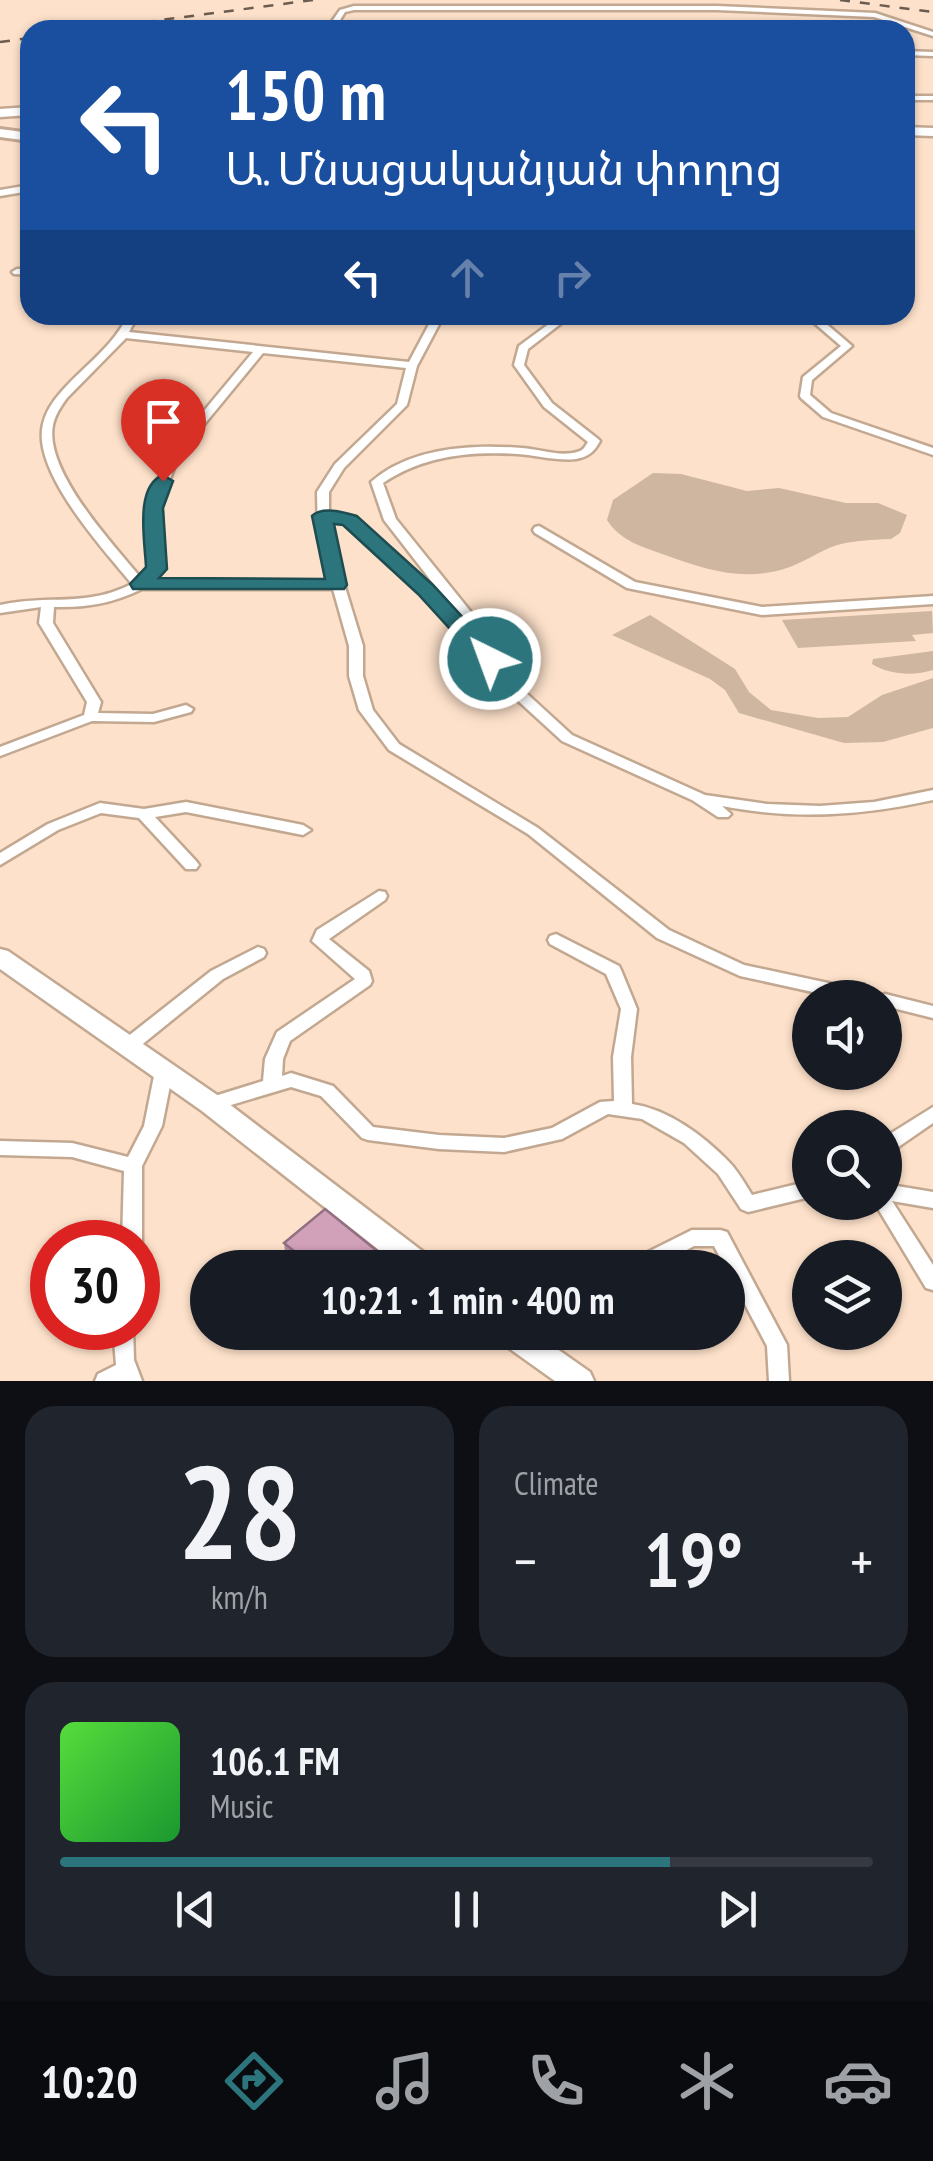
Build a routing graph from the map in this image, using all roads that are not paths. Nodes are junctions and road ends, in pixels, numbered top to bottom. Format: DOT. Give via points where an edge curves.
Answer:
graph roads {
  1 [pos="336,20"];
  2 [pos="888,20"];
  3 [pos="130,325"];
  4 [pos="434,325"];
  5 [pos="554,325"];
  6 [pos="822,325"];
  7 [pos="126,335"];
  8 [pos="258,352"];
  9 [pos="412,366"];
  10 [pos="933,452"];
  11 [pos="322,516"];
  12 [pos="540,530"];
  13 [pos="140,584"];
  14 [pos="337,585"];
  15 [pos="933,600"];
  16 [pos="48,606"];
  17 [pos="0,609"];
  18 [pos="490,659"];
  19 [pos="186,709"];
  20 [pos="90,717"];
  21 [pos="0,752"];
  22 [pos="933,794"];
  23 [pos="697,797"];
  24 [pos="144,814"];
  25 [pos="723,814"];
  26 [pos="303,830"];
  27 [pos="0,860"];
  28 [pos="191,864"];
  29 [pos="378,896"];
  30 [pos="556,940"];
  31 [pos="258,954"];
  32 [pos="0,957"];
  33 [pos="792,981"];
  34 [pos="902,1004"];
  35 [pos="933,1012"];
  36 [pos="128,1046"];
  37 [pos="164,1070"];
  38 [pos="272,1086"];
  39 [pos="211,1104"];
  40 [pos="623,1109"];
  41 [pos="933,1114"];
  42 [pos="902,1135"];
  43 [pos="0,1148"];
  44 [pos="134,1166"];
  45 [pos="792,1193"];
  46 [pos="902,1195"];
  47 [pos="933,1200"];
  48 [pos="133,1220"];
  49 [pos="894,1220"];
  50 [pos="401,1250"];
  51 [pos="669,1250"];
  52 [pos="727,1250"];
  53 [pos="745,1282"];
  54 [pos="933,1282"];
  55 [pos="126,1350"];
  56 [pos="534,1350"];
  57 [pos="130,1375"];
  58 [pos="105,1381"];
  59 [pos="578,1381"];
  60 [pos="780,1381"];
  1 -- 2 [label="street" via="349,8 593,6"];
  3 -- 7 [label="street"];
  4 -- 9 [label="street"];
  5 -- 18 [label="street" via="523,348 519,365 548,406 594,441 588,452 440,456 402,466 377,482 390,520 478,630"];
  6 -- 10 [label="street" via="847,346 808,379 805,396 826,415"];
  7 -- 8 [label="street"];
  7 -- 13 [label="street" via="52,410 46,438 79,512"];
  8 -- 9 [label="street"];
  8 -- 13 [label="street" via="174,454 153,508 156,569"];
  9 -- 11 [label="street" via="402,404 340,466 324,492"];
  11 -- 14 [label="street"];
  11 -- 18 [label="street" via="350,520"];
  12 -- 15 [label="street" via="631,585 762,611"];
  13 -- 14 [label="street"];
  13 -- 16 [label="street" via="91,604"];
  14 -- 33 [label="street" via="366,710 394,747 532,832 663,934 740,970"];
  16 -- 17 [label="street"];
  16 -- 20 [label="street" via="46,623 94,702"];
  18 -- 23 [label="street" via="567,738"];
  19 -- 20 [label="street" via="154,718"];
  20 -- 21 [label="street"];
  22 -- 23 [label="street" via="807,814"];
  23 -- 25 [label="street"];
  24 -- 26 [label="street" via="186,807"];
  24 -- 27 [label="street" via="100,808"];
  24 -- 28 [label="street"];
  29 -- 38 [label="street" via="323,934 320,942 364,981 282,1037"];
  30 -- 40 [label="street" via="613,970 629,1009"];
  31 -- 36 [label="street" via="217,974"];
  32 -- 36 [label="street"];
  34 -- 35 [label="street"];
  36 -- 37 [label="street"];
  37 -- 39 [label="street"];
  37 -- 44 [label="street" via="153,1126"];
  38 -- 39 [label="street"];
  38 -- 40 [label="street" via="291,1080 327,1091 368,1133 439,1142 504,1145 556,1134 606,1106"];
  39 -- 50 [label="street"];
  40 -- 45 [label="street" via="646,1113 690,1138 725,1169 748,1204"];
  41 -- 42 [label="street"];
  43 -- 44 [label="street" via="72,1150"];
  44 -- 48 [label="street"];
  46 -- 47 [label="street"];
  49 -- 54 [label="street"];
  51 -- 52 [label="street" via="692,1238 720,1238"];
  53 -- 60 [label="street" via="776,1345"];
  55 -- 57 [label="street"];
  56 -- 59 [label="street"];
  57 -- 58 [label="street"];
}
